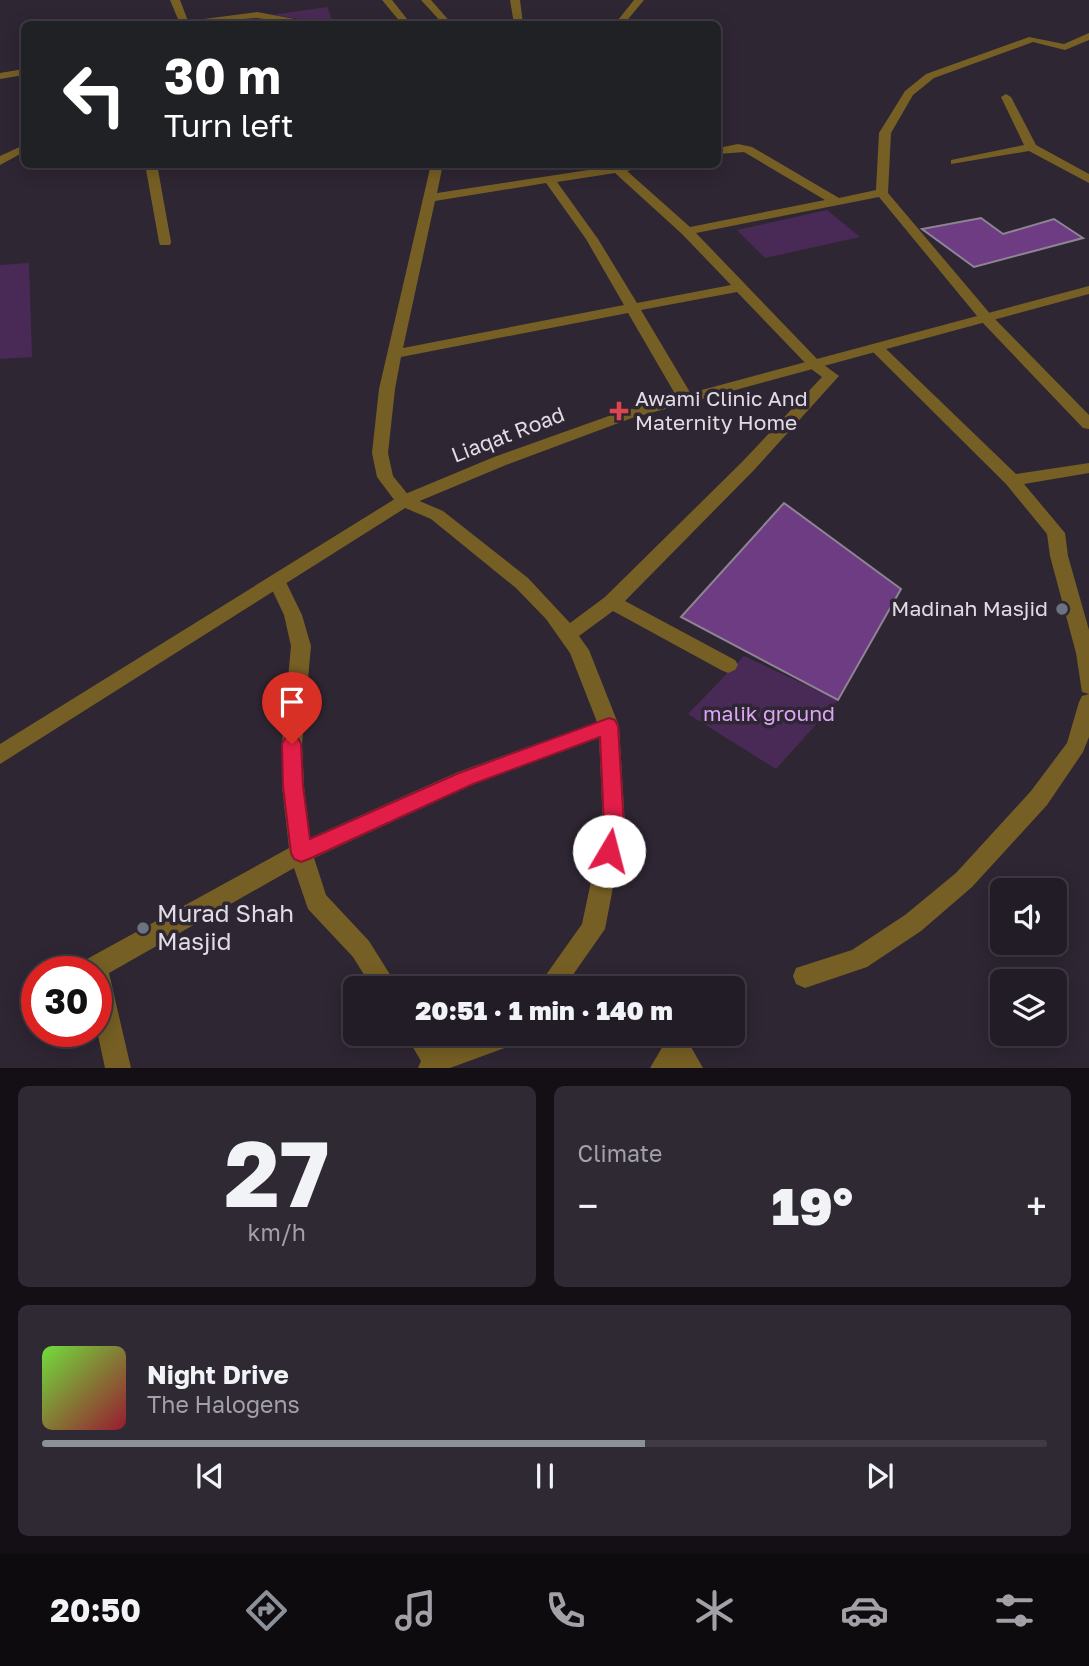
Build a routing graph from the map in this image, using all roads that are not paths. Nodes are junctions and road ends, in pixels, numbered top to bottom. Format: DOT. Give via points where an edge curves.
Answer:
graph roads {
  1 [pos="175,0"];
  2 [pos="387,0"];
  3 [pos="426,0"];
  4 [pos="515,0"];
  5 [pos="639,0"];
  6 [pos="183,21"];
  7 [pos="200,21"];
  8 [pos="302,21"];
  9 [pos="404,21"];
  10 [pos="444,21"];
  11 [pos="518,21"];
  12 [pos="622,21"];
  13 [pos="1089,36"];
  14 [pos="21,72"];
  15 [pos="0,76"];
  16 [pos="1006,97"];
  17 [pos="1031,147"];
  18 [pos="21,150"];
  19 [pos="721,150"];
  20 [pos="0,161"];
  21 [pos="955,162"];
  22 [pos="152,168"];
  23 [pos="436,168"];
  24 [pos="610,168"];
  25 [pos="616,168"];
  26 [pos="1089,179"];
  27 [pos="550,180"];
  28 [pos="882,193"];
  29 [pos="429,198"];
  30 [pos="837,202"];
  31 [pos="687,231"];
  32 [pos="165,242"];
  33 [pos="741,287"];
  34 [pos="1089,290"];
  35 [pos="632,308"];
  36 [pos="987,319"];
  37 [pos="877,348"];
  38 [pos="394,354"];
  39 [pos="815,365"];
  40 [pos="687,399"];
  41 [pos="1089,424"];
  42 [pos="1089,468"];
  43 [pos="1012,481"];
  44 [pos="404,502"];
  45 [pos="277,581"];
  46 [pos="612,602"];
  47 [pos="568,634"];
  48 [pos="728,665"];
  49 [pos="1089,678"];
  50 [pos="1089,685"];
  51 [pos="1089,702"];
  52 [pos="609,726"];
  53 [pos="0,755"];
  54 [pos="301,853"];
  55 [pos="379,976"];
  56 [pos="558,976"];
  57 [pos="805,976"];
  58 [pos="424,1046"];
  59 [pos="479,1046"];
  60 [pos="433,1064"];
  61 [pos="118,1068"];
  1 -- 6 [label="street"];
  2 -- 9 [label="street"];
  3 -- 10 [label="street"];
  4 -- 11 [label="street"];
  5 -- 12 [label="street"];
  7 -- 8 [label="street" via="255,11"];
  13 -- 28 [label="street" via="1065,47 1031,38 930,76 909,93 886,133"];
  14 -- 15 [label="street"];
  16 -- 17 [label="street"];
  17 -- 21 [label="street"];
  17 -- 26 [label="street"];
  18 -- 20 [label="street"];
  19 -- 30 [label="street" via="748,149"];
  22 -- 32 [label="street"];
  23 -- 29 [label="street"];
  24 -- 27 [label="street"];
  25 -- 31 [label="street"];
  27 -- 29 [label="street"];
  27 -- 35 [label="street" via="592,239"];
  28 -- 30 [label="street"];
  28 -- 36 [label="street"];
  29 -- 38 [label="street"];
  30 -- 31 [label="street"];
  31 -- 33 [label="street"];
  33 -- 35 [label="street"];
  33 -- 39 [label="street"];
  34 -- 36 [label="street, Liaqat Road"];
  35 -- 38 [label="street"];
  35 -- 40 [label="street"];
  36 -- 37 [label="street, Liaqat Road"];
  36 -- 41 [label="street"];
  37 -- 39 [label="street, Liaqat Road"];
  37 -- 43 [label="street"];
  38 -- 44 [label="street" via="380,453 385,477"];
  39 -- 40 [label="street, Liaqat Road"];
  39 -- 46 [label="street" via="831,376"];
  40 -- 44 [label="street, Liaqat Road" via="601,424"];
  42 -- 43 [label="street"];
  43 -- 49 [label="street" via="1056,533"];
  44 -- 45 [label="street, Liaqat Road"];
  44 -- 47 [label="street" via="437,515 483,551 553,614"];
  45 -- 53 [label="street, Liaqat Road"];
  45 -- 54 [label="street" via="301,646 292,744"];
  46 -- 47 [label="street"];
  46 -- 48 [label="street"];
  47 -- 52 [label="street" via="579,650"];
  49 -- 50 [label="street"];
  51 -- 57 [label="street" via="1076,746 1039,798 964,880 913,923 858,959"];
  52 -- 54 [label="street" via="466,778"];
  52 -- 56 [label="street" via="614,825 593,929"];
  54 -- 55 [label="street" via="316,901 361,949"];
  54 -- 61 [label="street" via="96,967"];
  58 -- 60 [label="street"];
  59 -- 60 [label="street"];
}
